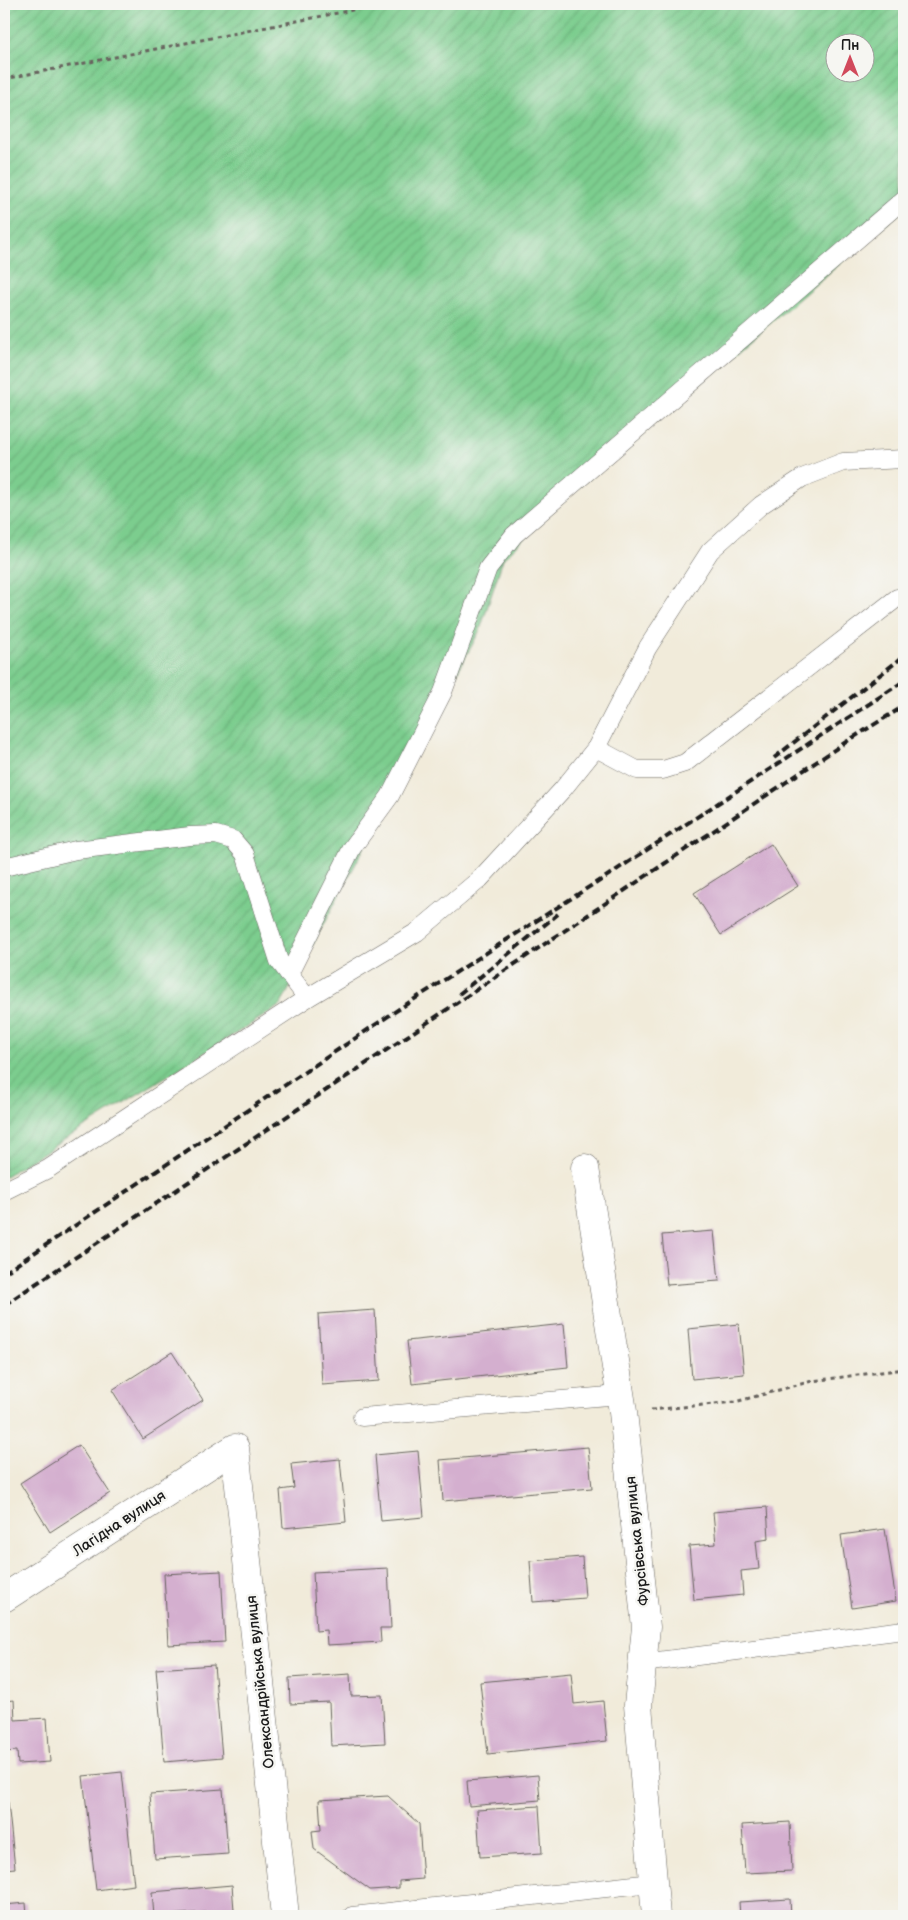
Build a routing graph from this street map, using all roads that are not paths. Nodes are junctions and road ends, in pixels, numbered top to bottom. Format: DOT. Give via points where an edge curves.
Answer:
graph roads {
  1 [pos="904,199"];
  2 [pos="904,458"];
  3 [pos="897,598"];
  4 [pos="596,748"];
  5 [pos="4,867"];
  6 [pos="289,974"];
  7 [pos="307,998"];
  8 [pos="585,1168"];
  9 [pos="4,1191"];
  10 [pos="622,1404"];
  11 [pos="362,1417"];
  12 [pos="235,1448"];
  13 [pos="4,1598"];
  14 [pos="904,1630"];
  15 [pos="642,1663"];
  16 [pos="652,1884"];
  17 [pos="284,1916"];
  18 [pos="352,1916"];
  19 [pos="656,1916"];
  1 -- 6 [label="lane" via="514,535 488,568 442,692 390,796 352,848"];
  2 -- 4 [label="lane" via="843,462 802,478 761,505 710,552 648,647"];
  3 -- 4 [label="lane" via="685,763 663,770 637,770"];
  4 -- 7 [label="lane" via="480,879 417,932"];
  5 -- 6 [label="lane" via="76,850 190,836 216,835 233,840 245,854 279,961"];
  6 -- 7 [label="lane"];
  7 -- 9 [label="lane" via="48,1169"];
  8 -- 10 [label="street, Фурсівська вулиця"];
  10 -- 11 [label="lane"];
  10 -- 15 [label="street, Фурсівська вулиця" via="646,1628"];
  12 -- 13 [label="street, Лагідна вулиця"];
  12 -- 17 [label="street, Олександрійська вулиця"];
  14 -- 15 [label="lane"];
  15 -- 16 [label="street, Фурсівська вулиця" via="638,1705"];
  16 -- 18 [label="lane"];
  16 -- 19 [label="street, Фурсівська вулиця"];
}
